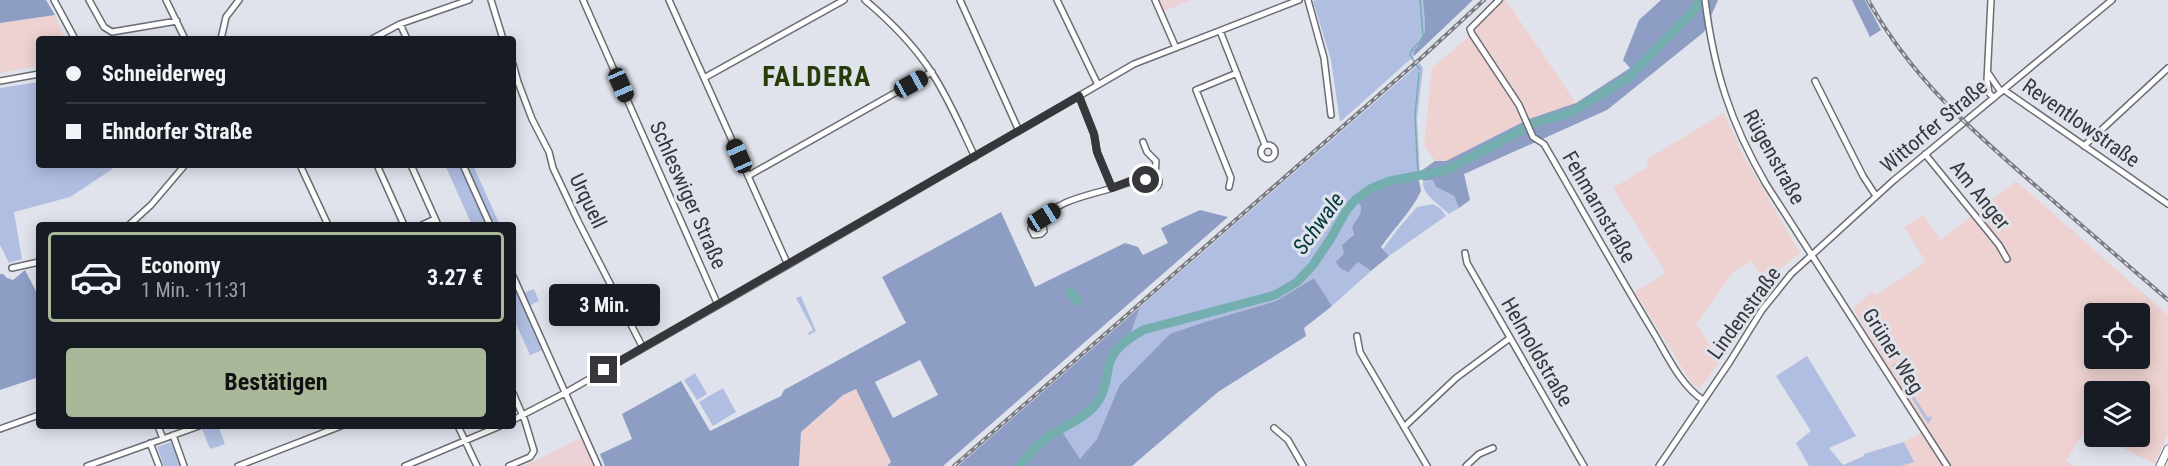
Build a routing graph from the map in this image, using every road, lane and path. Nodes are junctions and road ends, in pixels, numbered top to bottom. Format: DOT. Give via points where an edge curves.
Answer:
graph roads {
  1 [pos="54,0"];
  2 [pos="89,0"];
  3 [pos="166,0"];
  4 [pos="238,0"];
  5 [pos="469,0"];
  6 [pos="491,0"];
  7 [pos="583,0"];
  8 [pos="669,0"];
  9 [pos="844,0"];
  10 [pos="865,0"];
  11 [pos="960,0"];
  12 [pos="1057,0"];
  13 [pos="1155,0"];
  14 [pos="1299,0"];
  15 [pos="1308,0"];
  16 [pos="1499,0"];
  17 [pos="1991,0"];
  18 [pos="2112,0"];
  19 [pos="1705,2"];
  20 [pos="177,21"];
  21 [pos="400,24"];
  22 [pos="1220,31"];
  23 [pos="73,36"];
  24 [pos="184,36"];
  25 [pos="223,36"];
  26 [pos="378,36"];
  27 [pos="406,36"];
  28 [pos="502,36"];
  29 [pos="1176,48"];
  30 [pos="2168,68"];
  31 [pos="932,72"];
  32 [pos="1988,72"];
  33 [pos="516,73"];
  34 [pos="1237,73"];
  35 [pos="36,75"];
  36 [pos="704,78"];
  37 [pos="0,81"];
  38 [pos="1815,81"];
  39 [pos="1098,85"];
  40 [pos="2002,91"];
  41 [pos="1079,96"];
  42 [pos="1994,98"];
  43 [pos="1331,115"];
  44 [pos="1019,131"];
  45 [pos="1143,142"];
  46 [pos="1265,145"];
  47 [pos="2084,146"];
  48 [pos="1925,154"];
  49 [pos="975,157"];
  50 [pos="182,168"];
  51 [pos="301,168"];
  52 [pos="378,168"];
  53 [pos="412,168"];
  54 [pos="465,168"];
  55 [pos="1155,175"];
  56 [pos="747,176"];
  57 [pos="1146,180"];
  58 [pos="1229,187"];
  59 [pos="1112,188"];
  60 [pos="1876,196"];
  61 [pos="2168,204"];
  62 [pos="132,222"];
  63 [pos="327,222"];
  64 [pos="403,222"];
  65 [pos="437,222"];
  66 [pos="489,222"];
  67 [pos="1040,222"];
  68 [pos="1466,253"];
  69 [pos="1812,254"];
  70 [pos="2007,259"];
  71 [pos="36,263"];
  72 [pos="788,266"];
  73 [pos="12,268"];
  74 [pos="516,283"];
  75 [pos="718,305"];
  76 [pos="1357,336"];
  77 [pos="1510,338"];
  78 [pos="643,348"];
  79 [pos="565,393"];
  80 [pos="516,400"];
  81 [pos="1703,400"];
  82 [pos="36,416"];
  83 [pos="523,416"];
  84 [pos="516,419"];
  85 [pos="1404,427"];
  86 [pos="1274,428"];
  87 [pos="0,429"];
  88 [pos="159,429"];
  89 [pos="190,429"];
  90 [pos="333,429"];
  91 [pos="459,429"];
  92 [pos="493,429"];
  93 [pos="173,435"];
  94 [pos="163,439"];
  95 [pos="465,441"];
  96 [pos="150,443"];
  97 [pos="1493,448"];
  98 [pos="2168,449"];
  99 [pos="87,466"];
  100 [pos="159,466"];
  101 [pos="184,466"];
  102 [pos="238,466"];
  103 [pos="405,466"];
  104 [pos="477,466"];
  105 [pos="509,466"];
  106 [pos="598,466"];
  107 [pos="1303,466"];
  108 [pos="1427,466"];
  109 [pos="1466,466"];
  110 [pos="1584,466"];
  111 [pos="1659,466"];
  112 [pos="1947,466"];
  113 [pos="2160,466"];
  1 -- 23 [label="street"];
  2 -- 20 [label="street" via="107,31"];
  3 -- 20 [label="street"];
  4 -- 25 [label="street" via="226,17"];
  5 -- 21 [label="street"];
  6 -- 28 [label="street"];
  7 -- 75 [label="street, Schleswiger Straße"];
  8 -- 36 [label="street"];
  9 -- 36 [label="street"];
  10 -- 31 [label="street" via="885,17"];
  11 -- 44 [label="street"];
  12 -- 39 [label="street"];
  13 -- 29 [label="street"];
  14 -- 22 [label="street"];
  15 -- 43 [label="street" via="1324,58"];
  16 -- 81 [label="street, Fehmarnstraße" via="1470,29 1519,105 1531,133 1544,144 1674,365 1691,391"];
  17 -- 32 [label="street"];
  18 -- 40 [label="street, Wittorfer Straße"];
  19 -- 69 [label="street, Rügenstraße" via="1718,77 1733,120 1761,176"];
  20 -- 24 [label="street"];
  21 -- 26 [label="street"];
  21 -- 27 [label="street"];
  22 -- 29 [label="street"];
  22 -- 34 [label="street"];
  29 -- 39 [label="street" via="1134,64"];
  30 -- 47 [label="street"];
  31 -- 49 [label="street"];
  31 -- 56 [label="street"];
  32 -- 40 [label="street"];
  32 -- 42 [label="street" via="1988,88"];
  33 -- 78 [label="street, Urquell" via="558,179"];
  34 -- 46 [label="street"];
  34 -- 58 [label="street" via="1196,90 1231,178"];
  35 -- 37 [label="street"];
  36 -- 56 [label="street"];
  38 -- 60 [label="street, Wittorfer Straße"];
  39 -- 41 [label="street"];
  40 -- 42 [label="street, Wittorfer Straße"];
  40 -- 47 [label="street, Reventlowstraße"];
  41 -- 44 [label="street"];
  41 -- 59 [label="street"];
  42 -- 48 [label="street, Wittorfer Straße"];
  44 -- 49 [label="street"];
  45 -- 55 [label="street" via="1156,161"];
  47 -- 61 [label="street, Reventlowstraße"];
  48 -- 60 [label="street, Wittorfer Straße"];
  48 -- 70 [label="street, Am Anger"];
  49 -- 72 [label="street"];
  50 -- 62 [label="street"];
  51 -- 63 [label="street"];
  52 -- 64 [label="street"];
  53 -- 65 [label="street"];
  54 -- 66 [label="street"];
  55 -- 57 [label="street"];
  55 -- 57 [label="street" via="1159,181 1156,187 1148,186"];
  56 -- 72 [label="street"];
  57 -- 59 [label="street"];
  59 -- 67 [label="street" via="1068,202"];
  60 -- 69 [label="street, Lindenstraße"];
  68 -- 77 [label="street, Helmoldstraße" via="1467,262"];
  69 -- 81 [label="street, Lindenstraße" via="1762,310"];
  69 -- 112 [label="street, Grüner Weg"];
  71 -- 73 [label="street"];
  72 -- 75 [label="street"];
  74 -- 79 [label="street"];
  75 -- 78 [label="street"];
  76 -- 85 [label="street" via="1360,352"];
  77 -- 85 [label="street" via="1456,378"];
  77 -- 110 [label="street, Helmoldstraße"];
  78 -- 79 [label="street"];
  79 -- 83 [label="street"];
  79 -- 106 [label="street"];
  80 -- 83 [label="street"];
  81 -- 111 [label="street, Lindenstraße"];
  82 -- 87 [label="street"];
  83 -- 84 [label="street"];
  83 -- 105 [label="street" via="534,451 530,458"];
  85 -- 108 [label="street"];
  86 -- 107 [label="street" via="1288,440"];
  88 -- 94 [label="street"];
  89 -- 93 [label="street"];
  90 -- 102 [label="street"];
  91 -- 95 [label="street"];
  92 -- 95 [label="street"];
  93 -- 94 [label="street"];
  93 -- 101 [label="street"];
  94 -- 96 [label="street"];
  95 -- 103 [label="street"];
  95 -- 104 [label="street"];
  96 -- 99 [label="street"];
  96 -- 100 [label="street"];
  97 -- 109 [label="street"];
  98 -- 113 [label="main road"];
}
